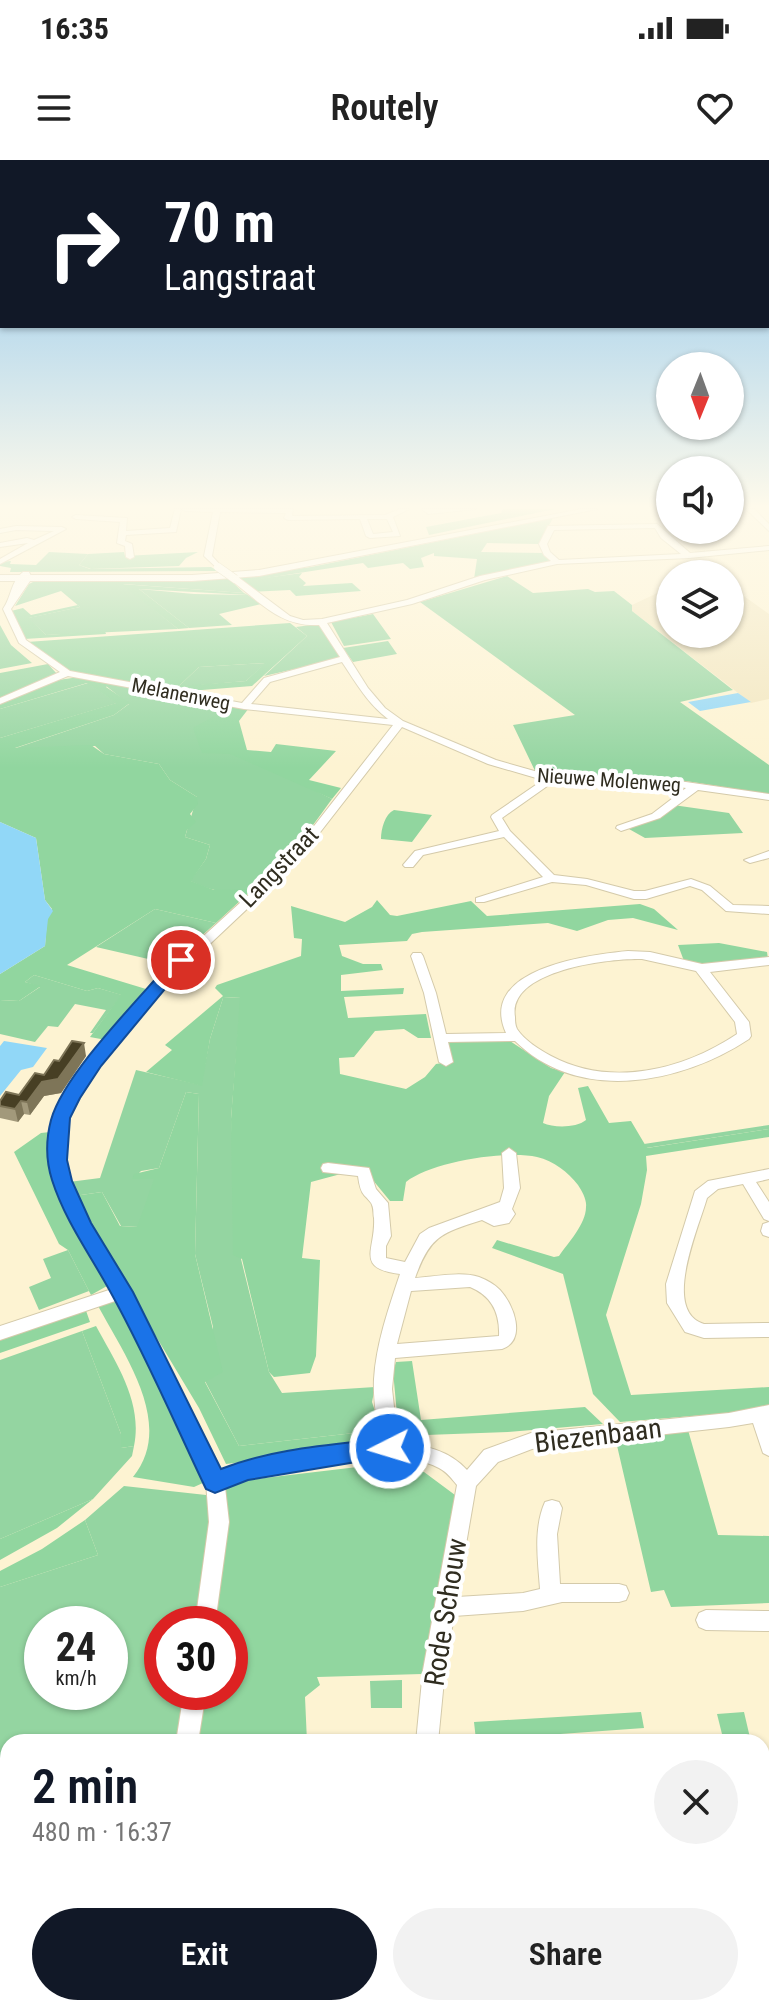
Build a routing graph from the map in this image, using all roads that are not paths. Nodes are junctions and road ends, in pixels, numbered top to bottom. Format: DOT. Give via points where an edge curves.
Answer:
graph roads {
  1 [pos="0,596"];
  2 [pos="14,596"];
  3 [pos="258,596"];
  4 [pos="429,596"];
  5 [pos="322,622"];
  6 [pos="346,658"];
  7 [pos="67,673"];
  8 [pos="0,701"];
  9 [pos="244,706"];
  10 [pos="400,723"];
  11 [pos="551,779"];
  12 [pos="696,786"];
  13 [pos="769,797"];
  14 [pos="621,828"];
  15 [pos="506,833"];
  16 [pos="769,854"];
  17 [pos="750,860"];
  18 [pos="409,865"];
  19 [pos="551,878"];
  20 [pos="480,900"];
  21 [pos="769,910"];
  22 [pos="417,956"];
  23 [pos="769,961"];
  24 [pos="700,968"];
  25 [pos="516,1037"];
  26 [pos="439,1038"];
  27 [pos="446,1062"];
  28 [pos="509,1153"];
  29 [pos="328,1168"];
  30 [pos="769,1174"];
  31 [pos="746,1177"];
  32 [pos="769,1215"];
  33 [pos="407,1277"];
  34 [pos="122,1292"];
  35 [pos="769,1330"];
  36 [pos="0,1333"];
  37 [pos="387,1352"];
  38 [pos="764,1413"];
  39 [pos="390,1448"];
  40 [pos="769,1448"];
  41 [pos="467,1472"];
  42 [pos="215,1482"];
  43 [pos="552,1508"];
  44 [pos="619,1593"];
  45 [pos="550,1594"];
  46 [pos="207,1606"];
  47 [pos="445,1607"];
  48 [pos="706,1620"];
  49 [pos="769,1621"];
  50 [pos="192,1710"];
  51 [pos="188,1734"];
  52 [pos="428,1734"];
  1 -- 2 [label="street"];
  2 -- 7 [label="street, Melanenweg" via="7,609 17,634"];
  3 -- 5 [label="street, bridge" via="294,622"];
  4 -- 5 [label="street"];
  5 -- 6 [label="street, Nieuwe Molenweg"];
  6 -- 9 [label="street" via="267,680"];
  6 -- 10 [label="street, Nieuwe Molenweg" via="372,700"];
  7 -- 8 [label="street"];
  7 -- 9 [label="street, Melanenweg"];
  9 -- 10 [label="street, Melanenweg"];
  10 -- 11 [label="street, Nieuwe Molenweg" via="492,762"];
  10 -- 34 [label="street, Langstraat" via="293,860 156,987 94,1062 67,1107 58,1140 62,1181"];
  11 -- 12 [label="street, Nieuwe Molenweg" via="634,779"];
  11 -- 15 [label="street" via="496,817"];
  12 -- 13 [label="street, Nieuwe Molenweg"];
  12 -- 14 [label="street" via="656,816"];
  15 -- 18 [label="street" via="419,853"];
  15 -- 19 [label="street"];
  16 -- 17 [label="street"];
  19 -- 20 [label="street"];
  19 -- 21 [label="street" via="634,895 691,882 730,908"];
  22 -- 26 [label="street"];
  23 -- 24 [label="street"];
  24 -- 25 [label="street" via="630,954 559,968 518,986 509,998 507,1010"];
  24 -- 25 [label="street" via="742,1022 744,1036 696,1065 652,1075 589,1073 554,1064"];
  25 -- 26 [label="street"];
  26 -- 27 [label="street"];
  28 -- 33 [label="street" via="512,1188 507,1205 425,1239"];
  29 -- 33 [label="street" via="364,1172 369,1191 380,1203 383,1236 378,1261"];
  30 -- 31 [label="street"];
  31 -- 32 [label="street"];
  31 -- 35 [label="street" via="713,1185 700,1195 674,1284 675,1303 691,1327 704,1331"];
  33 -- 37 [label="street"];
  33 -- 37 [label="street" via="471,1281 491,1289 503,1305 507,1339"];
  34 -- 36 [label="street"];
  34 -- 42 [label="street, Langstraat"];
  37 -- 39 [label="street" via="383,1378"];
  38 -- 40 [label="street"];
  38 -- 41 [label="street, Biezenbaan" via="531,1441"];
  39 -- 41 [label="street" via="430,1455"];
  39 -- 42 [label="street" via="318,1456 246,1470"];
  41 -- 47 [label="street, Rode Schouw"];
  42 -- 46 [label="street, Langstraat" via="219,1522"];
  43 -- 45 [label="street" via="547,1534"];
  44 -- 45 [label="street"];
  45 -- 47 [label="street" via="523,1602"];
  47 -- 52 [label="street, Rode Schouw"];
  48 -- 49 [label="street"];
  50 -- 51 [label="street"];
}
